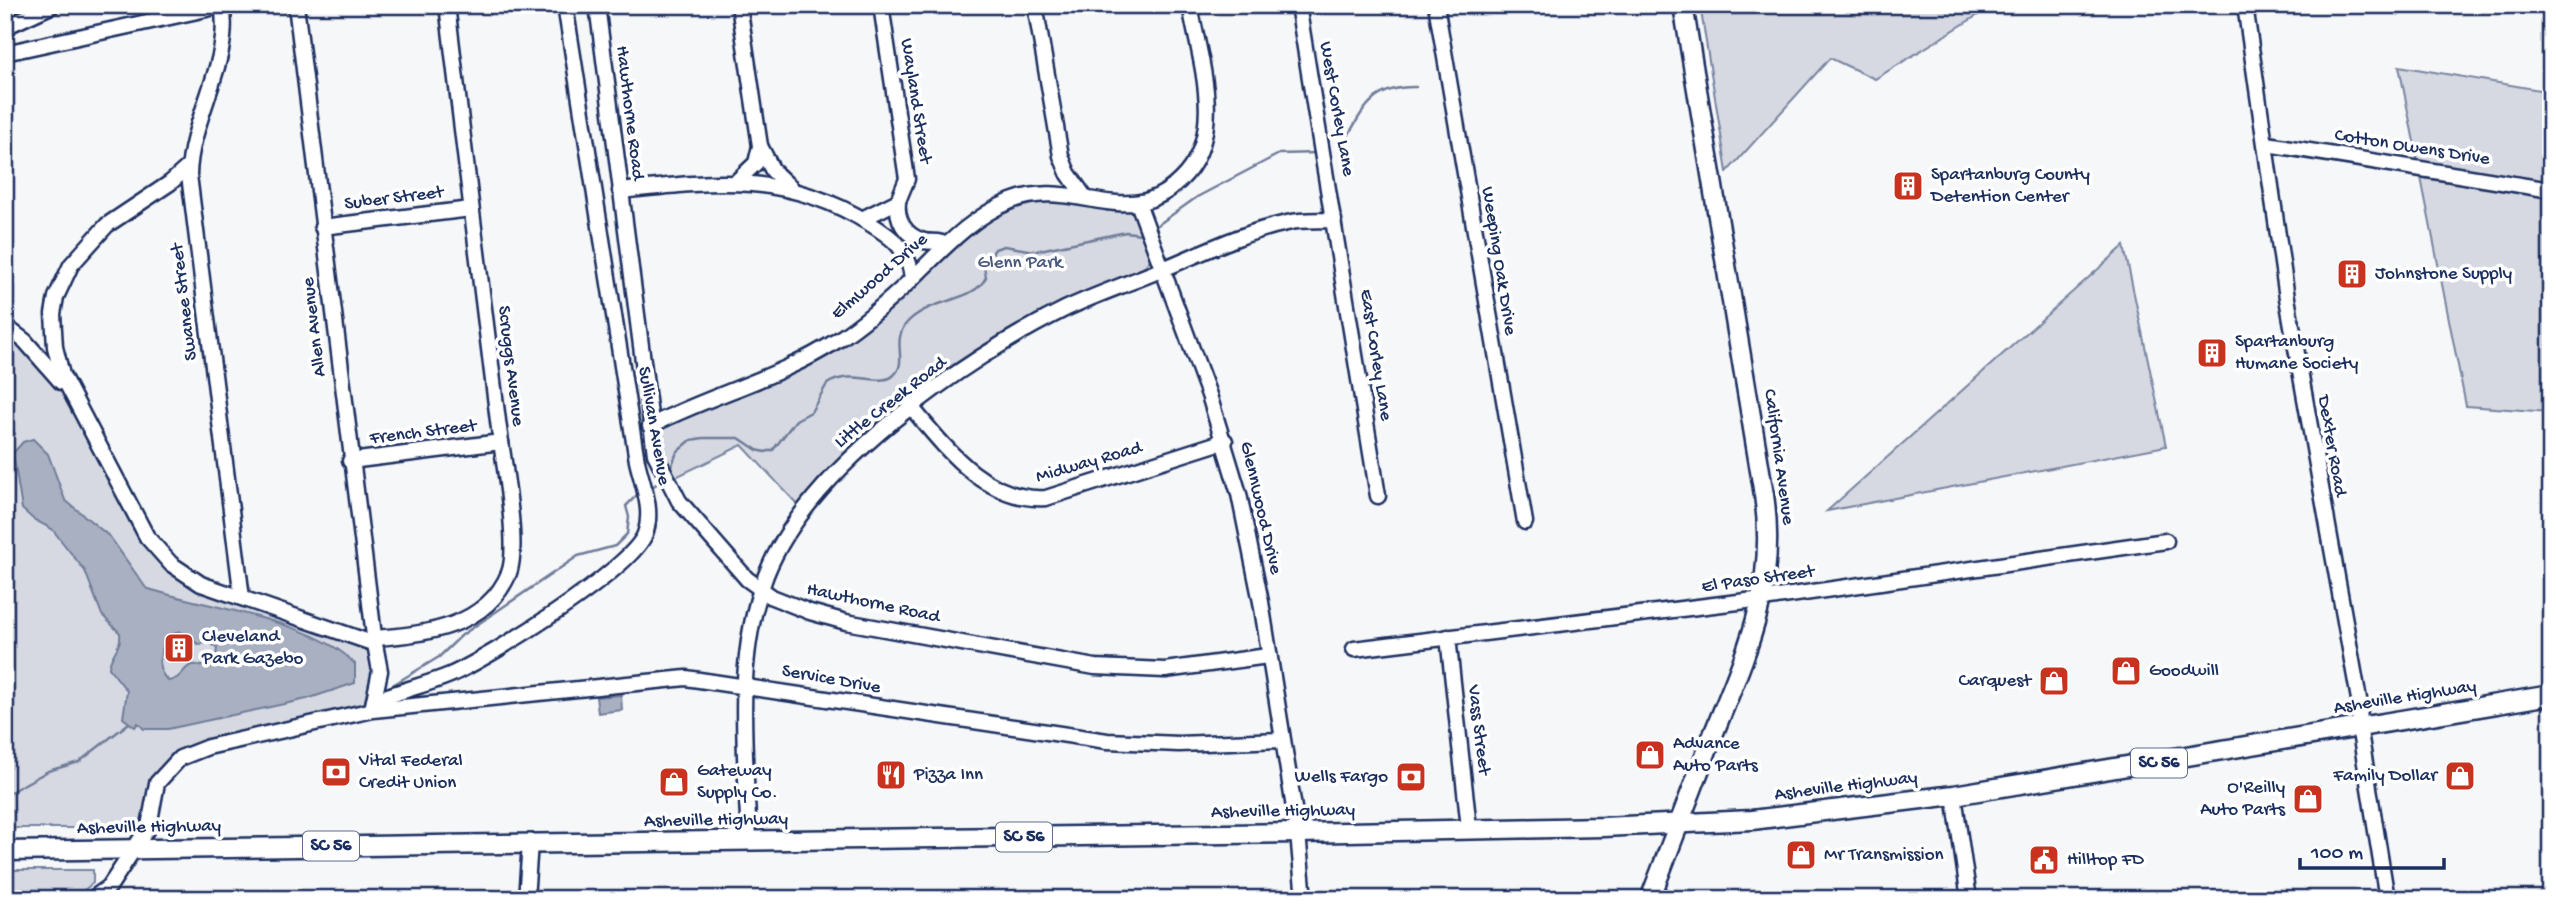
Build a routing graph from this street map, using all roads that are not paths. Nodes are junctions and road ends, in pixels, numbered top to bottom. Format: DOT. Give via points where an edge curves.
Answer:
graph roads {
  1 [pos="52,5"];
  2 [pos="296,5"];
  3 [pos="447,5"];
  4 [pos="565,5"];
  5 [pos="597,5"];
  6 [pos="739,5"];
  7 [pos="881,5"];
  8 [pos="1035,5"];
  9 [pos="1190,5"];
  10 [pos="1298,5"];
  11 [pos="1436,5"];
  12 [pos="1683,5"];
  13 [pos="2245,5"];
  14 [pos="223,6"];
  15 [pos="5,27"];
  16 [pos="5,53"];
  17 [pos="2267,144"];
  18 [pos="760,146"];
  19 [pos="1062,161"];
  20 [pos="189,166"];
  21 [pos="737,181"];
  22 [pos="794,190"];
  23 [pos="2551,190"];
  24 [pos="620,191"];
  25 [pos="1042,194"];
  26 [pos="1084,196"];
  27 [pos="898,201"];
  28 [pos="1138,203"];
  29 [pos="471,209"];
  30 [pos="862,219"];
  31 [pos="1334,220"];
  32 [pos="322,227"];
  33 [pos="946,245"];
  34 [pos="1163,269"];
  35 [pos="912,279"];
  36 [pos="5,326"];
  37 [pos="67,388"];
  38 [pos="912,408"];
  39 [pos="650,426"];
  40 [pos="1225,441"];
  41 [pos="500,442"];
  42 [pos="350,461"];
  43 [pos="1378,496"];
  44 [pos="1525,522"];
  45 [pos="2166,541"];
  46 [pos="761,590"];
  47 [pos="242,598"];
  48 [pos="1763,599"];
  49 [pos="1447,637"];
  50 [pos="374,641"];
  51 [pos="1354,649"];
  52 [pos="1268,656"];
  53 [pos="744,685"];
  54 [pos="2551,695"];
  55 [pos="373,705"];
  56 [pos="2359,726"];
  57 [pos="1282,740"];
  58 [pos="1954,795"];
  59 [pos="1678,824"];
  60 [pos="1469,828"];
  61 [pos="1298,833"];
  62 [pos="749,842"];
  63 [pos="530,844"];
  64 [pos="133,849"];
  65 [pos="5,851"];
  66 [pos="92,899"];
  67 [pos="526,899"];
  68 [pos="1304,899"];
  69 [pos="1650,899"];
  70 [pos="1969,899"];
  71 [pos="2387,899"];
  1 -- 15 [label="street"];
  2 -- 32 [label="street, Allen Avenue"];
  3 -- 29 [label="street, Scruggs Avenue"];
  4 -- 55 [label="street, Sullivan Avenue" via="647,501 645,534 634,552 618,565 513,639 448,676"];
  5 -- 24 [label="street, Hawthorne Road"];
  6 -- 18 [label="street"];
  7 -- 27 [label="street, Wayland Street" via="908,171"];
  8 -- 19 [label="street"];
  9 -- 28 [label="street" via="1207,108 1205,136 1194,162 1176,184"];
  10 -- 31 [label="street, West Corley Lane"];
  11 -- 44 [label="street, Weeping Oak Drive"];
  12 -- 48 [label="main road, California Avenue" via="1768,521"];
  13 -- 17 [label="street, Dexter Road"];
  14 -- 16 [label="street"];
  14 -- 20 [label="street, Swanee Street" via="224,39"];
  17 -- 23 [label="street, Cotton Owens Drive"];
  17 -- 56 [label="street, Dexter Road" via="2287,298 2360,705"];
  18 -- 21 [label="street" via="756,163"];
  18 -- 22 [label="street" via="773,171"];
  19 -- 25 [label="street" via="1058,176"];
  19 -- 26 [label="street"];
  20 -- 37 [label="street" via="94,237 62,280 54,332 57,361"];
  20 -- 47 [label="street, Swanee Street"];
  21 -- 22 [label="street"];
  21 -- 24 [label="street"];
  22 -- 30 [label="street"];
  24 -- 39 [label="street, Hawthorne Road"];
  25 -- 26 [label="street, Elmwood Drive"];
  25 -- 33 [label="street, Elmwood Drive" via="993,209"];
  26 -- 28 [label="street, Elmwood Drive" via="1115,205"];
  27 -- 30 [label="street"];
  27 -- 33 [label="street" via="898,216 910,234"];
  28 -- 34 [label="street, Glennwood Drive"];
  29 -- 32 [label="street, Suber Street"];
  29 -- 41 [label="street, Scruggs Avenue"];
  30 -- 35 [label="street" via="902,248"];
  31 -- 34 [label="street, Little Creek Road" via="1289,222"];
  31 -- 43 [label="street, East Corley Lane"];
  32 -- 42 [label="street, Allen Avenue"];
  33 -- 35 [label="street, Elmwood Drive"];
  34 -- 38 [label="street, Little Creek Road" via="1036,324"];
  34 -- 40 [label="street, Glennwood Drive"];
  35 -- 39 [label="street, Elmwood Drive" via="812,356"];
  36 -- 37 [label="street" via="25,341"];
  37 -- 47 [label="street" via="158,552 193,579"];
  38 -- 40 [label="street, Midway Road" via="987,484 1031,499"];
  38 -- 46 [label="street, Little Creek Road" via="807,503 784,537"];
  39 -- 46 [label="street, Hawthorne Road" via="655,454 669,487"];
  40 -- 52 [label="street, Glennwood Drive" via="1251,548"];
  41 -- 42 [label="street, French Street"];
  41 -- 50 [label="street, Scruggs Avenue" via="513,552 503,584 457,624"];
  42 -- 50 [label="street, Allen Avenue"];
  45 -- 48 [label="street, El Paso Street"];
  46 -- 52 [label="street, Hawthorne Road" via="784,603 834,619 1095,667 1165,670"];
  46 -- 53 [label="street, Little Creek Road" via="749,637"];
  47 -- 50 [label="street"];
  48 -- 49 [label="street, El Paso Street"];
  48 -- 59 [label="main road, California Avenue"];
  49 -- 51 [label="street, El Paso Street"];
  49 -- 60 [label="street, Vass Street"];
  50 -- 55 [label="street, Allen Avenue" via="380,671"];
  52 -- 57 [label="street, Glennwood Drive"];
  53 -- 55 [label="street, Service Drive" via="668,678"];
  53 -- 57 [label="street, Service Drive" via="1107,741"];
  53 -- 62 [label="street, Little Creek Road"];
  54 -- 56 [label="main road, Asheville Highway / SC 56"];
  55 -- 64 [label="street" via="180,758 158,783 149,826"];
  56 -- 58 [label="main road, Asheville Highway / SC 56"];
  56 -- 71 [label="street, Dexter Road"];
  57 -- 61 [label="street, Glennwood Drive"];
  58 -- 59 [label="main road, Asheville Highway / SC 56"];
  58 -- 70 [label="street"];
  59 -- 60 [label="main road, Asheville Highway / SC 56"];
  59 -- 69 [label="main road, California Avenue"];
  60 -- 61 [label="main road, Asheville Highway / SC 56"];
  61 -- 62 [label="main road, Asheville Highway / SC 56"];
  61 -- 68 [label="street, Glennwood Drive"];
  62 -- 63 [label="main road, Asheville Highway / SC 56"];
  63 -- 64 [label="main road, Asheville Highway / SC 56"];
  63 -- 67 [label="street"];
  64 -- 65 [label="main road, Asheville Highway / SC 56"];
  64 -- 66 [label="street" via="109,887"];
}
